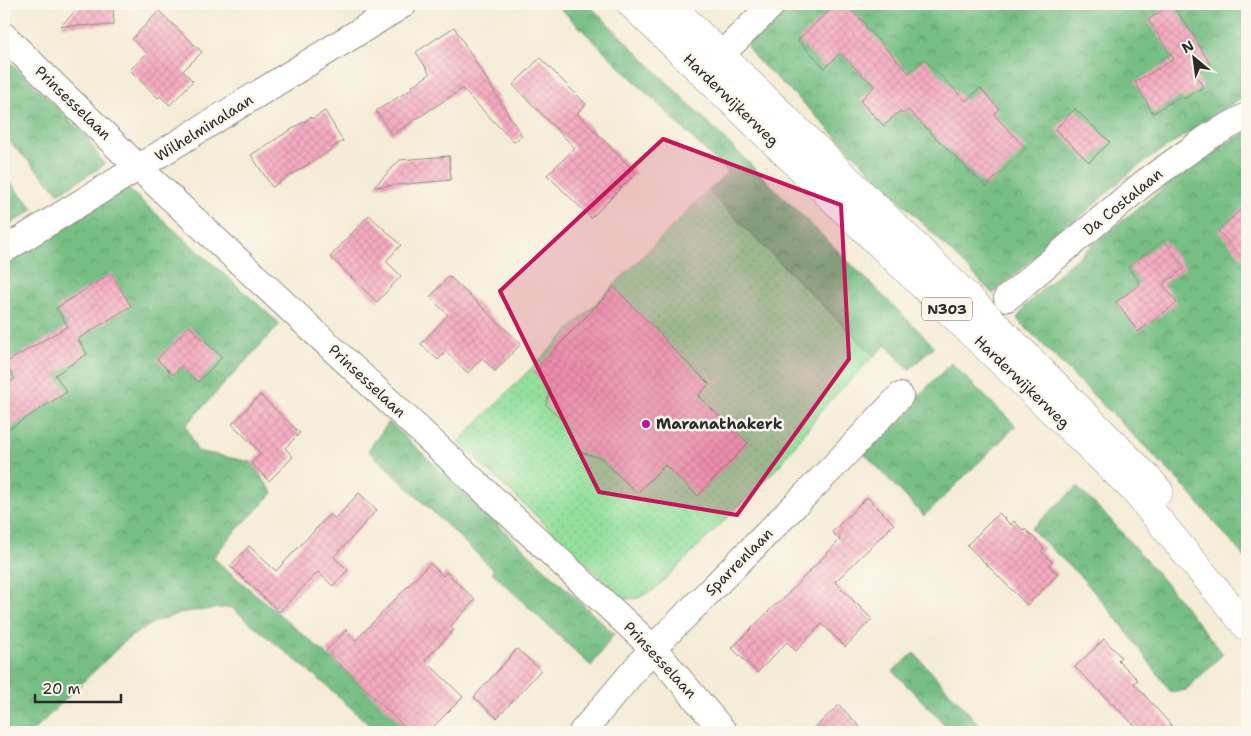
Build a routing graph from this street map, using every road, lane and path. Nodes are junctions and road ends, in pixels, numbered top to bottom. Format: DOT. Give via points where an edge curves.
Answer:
graph roads {
  1 [pos="404,4"];
  2 [pos="631,4"];
  3 [pos="669,4"];
  4 [pos="773,4"];
  5 [pos="4,36"];
  6 [pos="732,44"];
  7 [pos="1247,116"];
  8 [pos="139,168"];
  9 [pos="4,250"];
  10 [pos="1007,298"];
  11 [pos="900,396"];
  12 [pos="1247,599"];
  13 [pos="1247,627"];
  14 [pos="653,648"];
  15 [pos="582,732"];
  16 [pos="724,732"];
  1 -- 8 [label="street, Wilhelminalaan"];
  2 -- 13 [label="main road, Harderwijkerweg / N303" via="1133,489"];
  3 -- 12 [label="main road, Harderwijkerweg / N303" via="1147,476"];
  4 -- 6 [label="street"];
  5 -- 8 [label="street, Prinsesselaan"];
  7 -- 10 [label="street, Da Costalaan" via="1210,136 1144,183"];
  8 -- 9 [label="street, Wilhelminalaan"];
  8 -- 14 [label="street, Prinsesselaan"];
  11 -- 14 [label="street, Sparrenlaan"];
  14 -- 15 [label="street, Sparrenlaan"];
  14 -- 16 [label="street, Prinsesselaan"];
}
